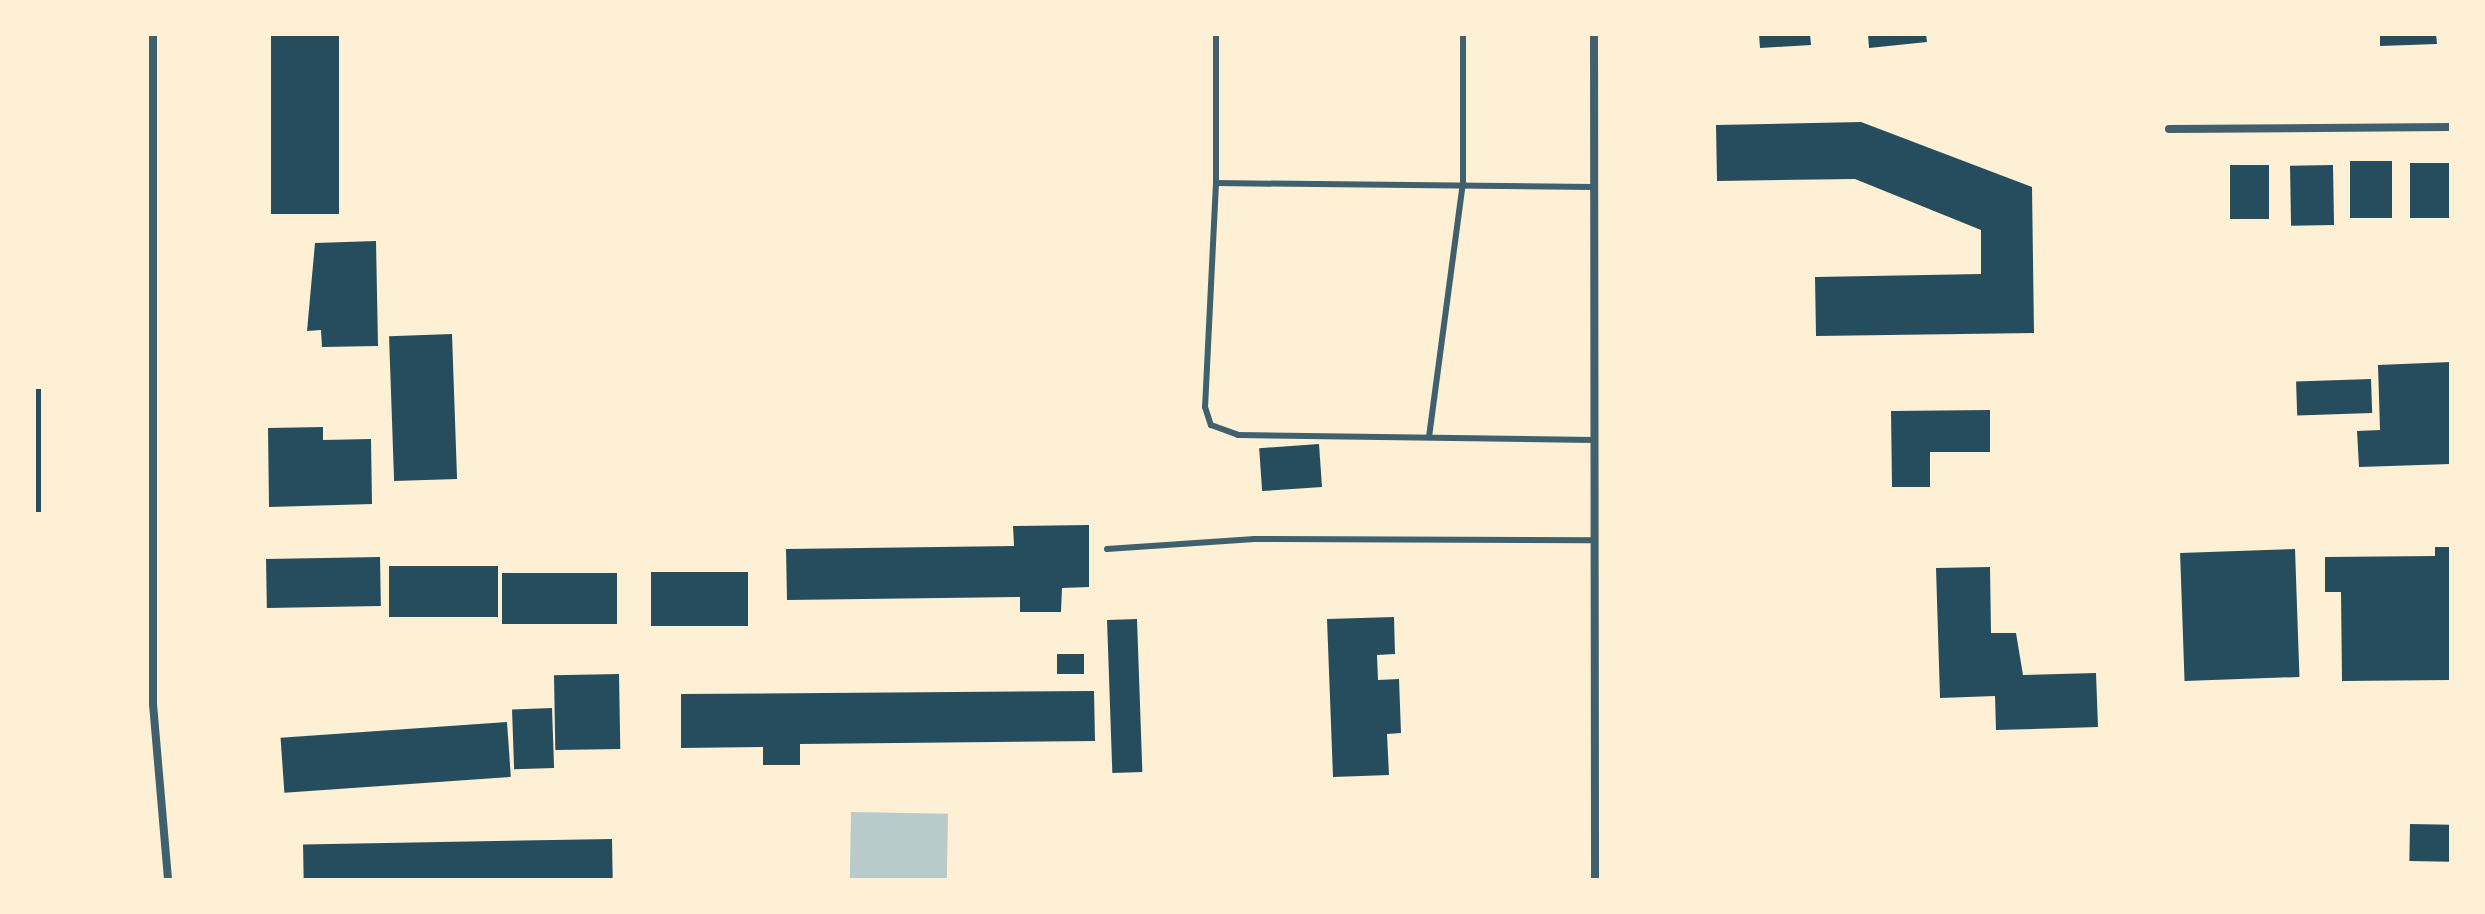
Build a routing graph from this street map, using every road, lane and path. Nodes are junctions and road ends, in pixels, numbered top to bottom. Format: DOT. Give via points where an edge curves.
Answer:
graph roads {
  1 [pos="153,34"];
  2 [pos="1216,34"];
  3 [pos="1463,34"];
  4 [pos="1594,34"];
  5 [pos="2451,127"];
  6 [pos="2169,129"];
  7 [pos="1463,182"];
  8 [pos="1216,183"];
  9 [pos="1593,187"];
  10 [pos="1429,437"];
  11 [pos="1593,440"];
  12 [pos="1594,540"];
  13 [pos="1107,549"];
  14 [pos="168,880"];
  15 [pos="1595,880"];
  1 -- 14 [label="street" via="153,704"];
  2 -- 8 [label="lane"];
  3 -- 7 [label="lane"];
  4 -- 9 [label="street"];
  5 -- 6 [label="street"];
  7 -- 8 [label="lane"];
  7 -- 9 [label="lane"];
  7 -- 10 [label="lane"];
  8 -- 10 [label="lane" via="1205,407 1211,425 1238,435"];
  9 -- 11 [label="street"];
  10 -- 11 [label="lane"];
  11 -- 12 [label="street"];
  12 -- 13 [label="lane" via="1255,539"];
  12 -- 15 [label="street"];
}
